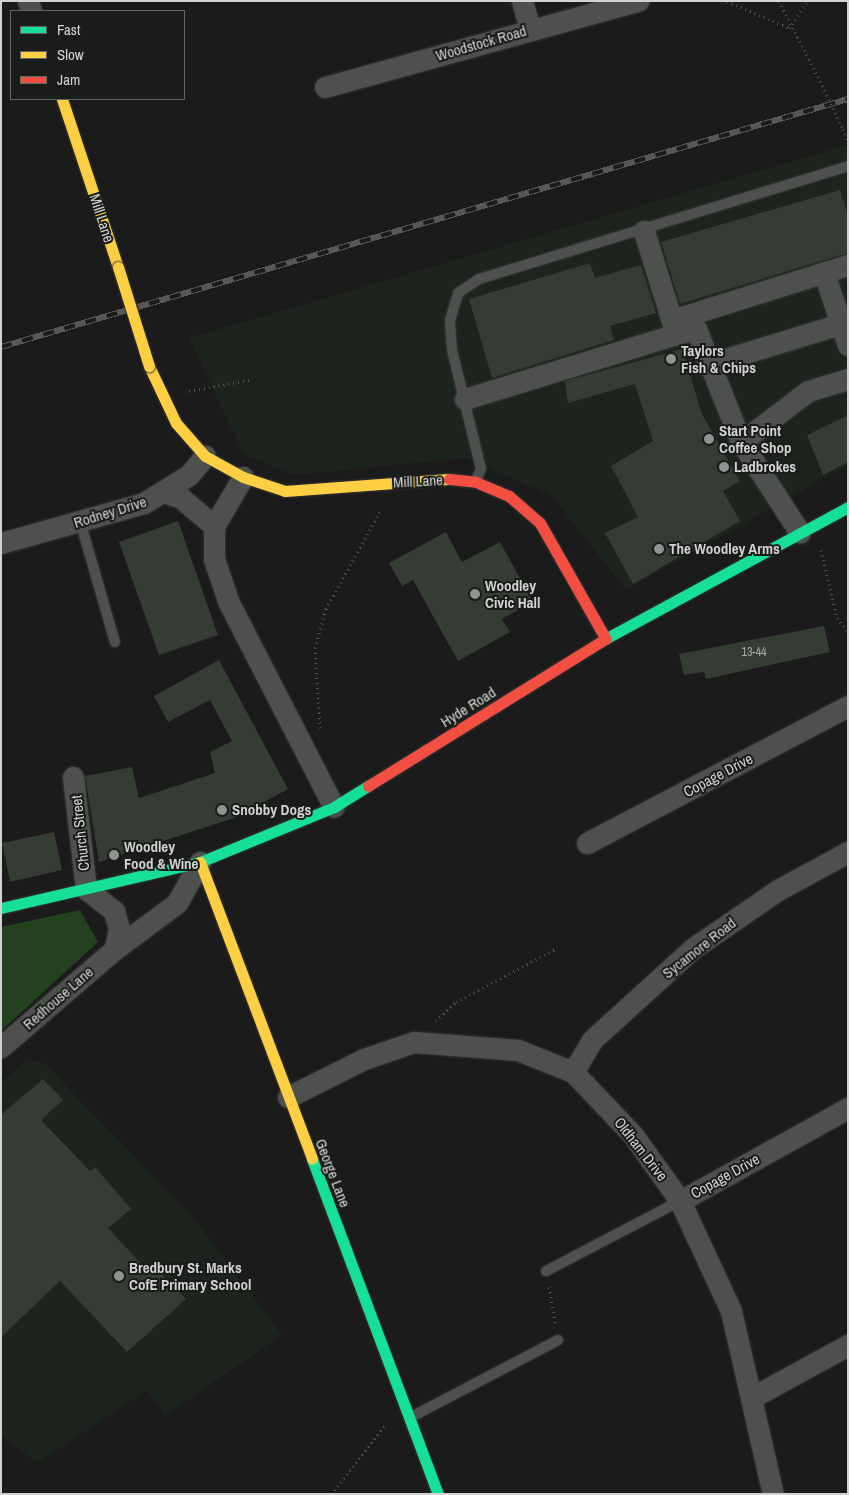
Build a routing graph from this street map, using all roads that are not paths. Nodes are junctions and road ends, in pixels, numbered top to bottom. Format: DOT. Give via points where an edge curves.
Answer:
graph roads {
  1 [pos="522,1"];
  2 [pos="638,1"];
  3 [pos="530,29"];
  4 [pos="325,87"];
  5 [pos="62,100"];
  6 [pos="848,166"];
  7 [pos="644,231"];
  8 [pos="848,265"];
  9 [pos="824,273"];
  10 [pos="840,324"];
  11 [pos="674,327"];
  12 [pos="848,346"];
  13 [pos="706,365"];
  14 [pos="848,379"];
  15 [pos="465,399"];
  16 [pos="741,442"];
  17 [pos="205,456"];
  18 [pos="243,476"];
  19 [pos="476,482"];
  20 [pos="164,492"];
  21 [pos="848,507"];
  22 [pos="80,521"];
  23 [pos="214,526"];
  24 [pos="807,529"];
  25 [pos="1,543"];
  26 [pos="606,639"];
  27 [pos="115,642"];
  28 [pos="848,706"];
  29 [pos="74,777"];
  30 [pos="334,807"];
  31 [pos="587,843"];
  32 [pos="848,852"];
  33 [pos="200,862"];
  34 [pos="86,889"];
  35 [pos="1,908"];
  36 [pos="115,949"];
  37 [pos="1,1047"];
  38 [pos="573,1072"];
  39 [pos="288,1096"];
  40 [pos="848,1108"];
  41 [pos="680,1201"];
  42 [pos="546,1270"];
  43 [pos="558,1340"];
  44 [pos="848,1345"];
  45 [pos="751,1398"];
  46 [pos="409,1418"];
  47 [pos="438,1494"];
  48 [pos="773,1494"];
  1 -- 3 [label="street"];
  2 -- 3 [label="street, Woodstock Road"];
  3 -- 4 [label="street, Woodstock Road"];
  5 -- 17 [label="main road, Mill Lane, bridge" via="162,399"];
  6 -- 7 [label="lane"];
  7 -- 11 [label="street"];
  7 -- 15 [label="lane" via="479,279 458,293 453,306 452,350"];
  8 -- 9 [label="street"];
  9 -- 10 [label="street"];
  9 -- 11 [label="street"];
  10 -- 12 [label="street"];
  10 -- 13 [label="street"];
  11 -- 13 [label="street" via="696,329"];
  11 -- 15 [label="street"];
  13 -- 16 [label="street"];
  14 -- 16 [label="street" via="808,392"];
  15 -- 19 [label="lane" via="481,469"];
  16 -- 24 [label="street"];
  17 -- 18 [label="main road, Mill Lane"];
  17 -- 20 [label="street, Rodney Drive" via="189,475"];
  18 -- 19 [label="main road, Mill Lane" via="285,490 325,491 437,477"];
  18 -- 23 [label="street"];
  19 -- 26 [label="main road, Mill Lane" via="509,496 540,523"];
  20 -- 22 [label="street, Rodney Drive" via="144,504"];
  20 -- 23 [label="street" via="181,498"];
  21 -- 24 [label="main road, Hyde Road"];
  22 -- 25 [label="street, Rodney Drive"];
  22 -- 27 [label="lane"];
  23 -- 30 [label="street" via="214,559 229,602"];
  24 -- 26 [label="main road, Hyde Road"];
  26 -- 30 [label="main road, Hyde Road"];
  28 -- 31 [label="street, Copage Drive"];
  29 -- 34 [label="street, Church Street"];
  30 -- 33 [label="main road, Hyde Road"];
  32 -- 38 [label="street, Sycamore Road" via="778,890 692,949 592,1040"];
  33 -- 34 [label="main road, Hyde Road"];
  33 -- 36 [label="street, Redhouse Lane" via="177,903"];
  33 -- 39 [label="main road, George Lane"];
  34 -- 35 [label="main road, Hyde Road"];
  34 -- 36 [label="street" via="114,911 119,928"];
  36 -- 37 [label="street, Redhouse Lane"];
  38 -- 39 [label="street, Oldham Drive" via="518,1050 414,1042 364,1059"];
  38 -- 41 [label="street, Oldham Drive" via="633,1135"];
  39 -- 46 [label="main road, George Lane"];
  40 -- 41 [label="street, Copage Drive"];
  41 -- 42 [label="lane"];
  41 -- 45 [label="street, Oldham Drive" via="731,1311"];
  43 -- 46 [label="lane"];
  44 -- 45 [label="street"];
  45 -- 48 [label="street, Oldham Drive" via="762,1461"];
  46 -- 47 [label="main road, George Lane"];
}
